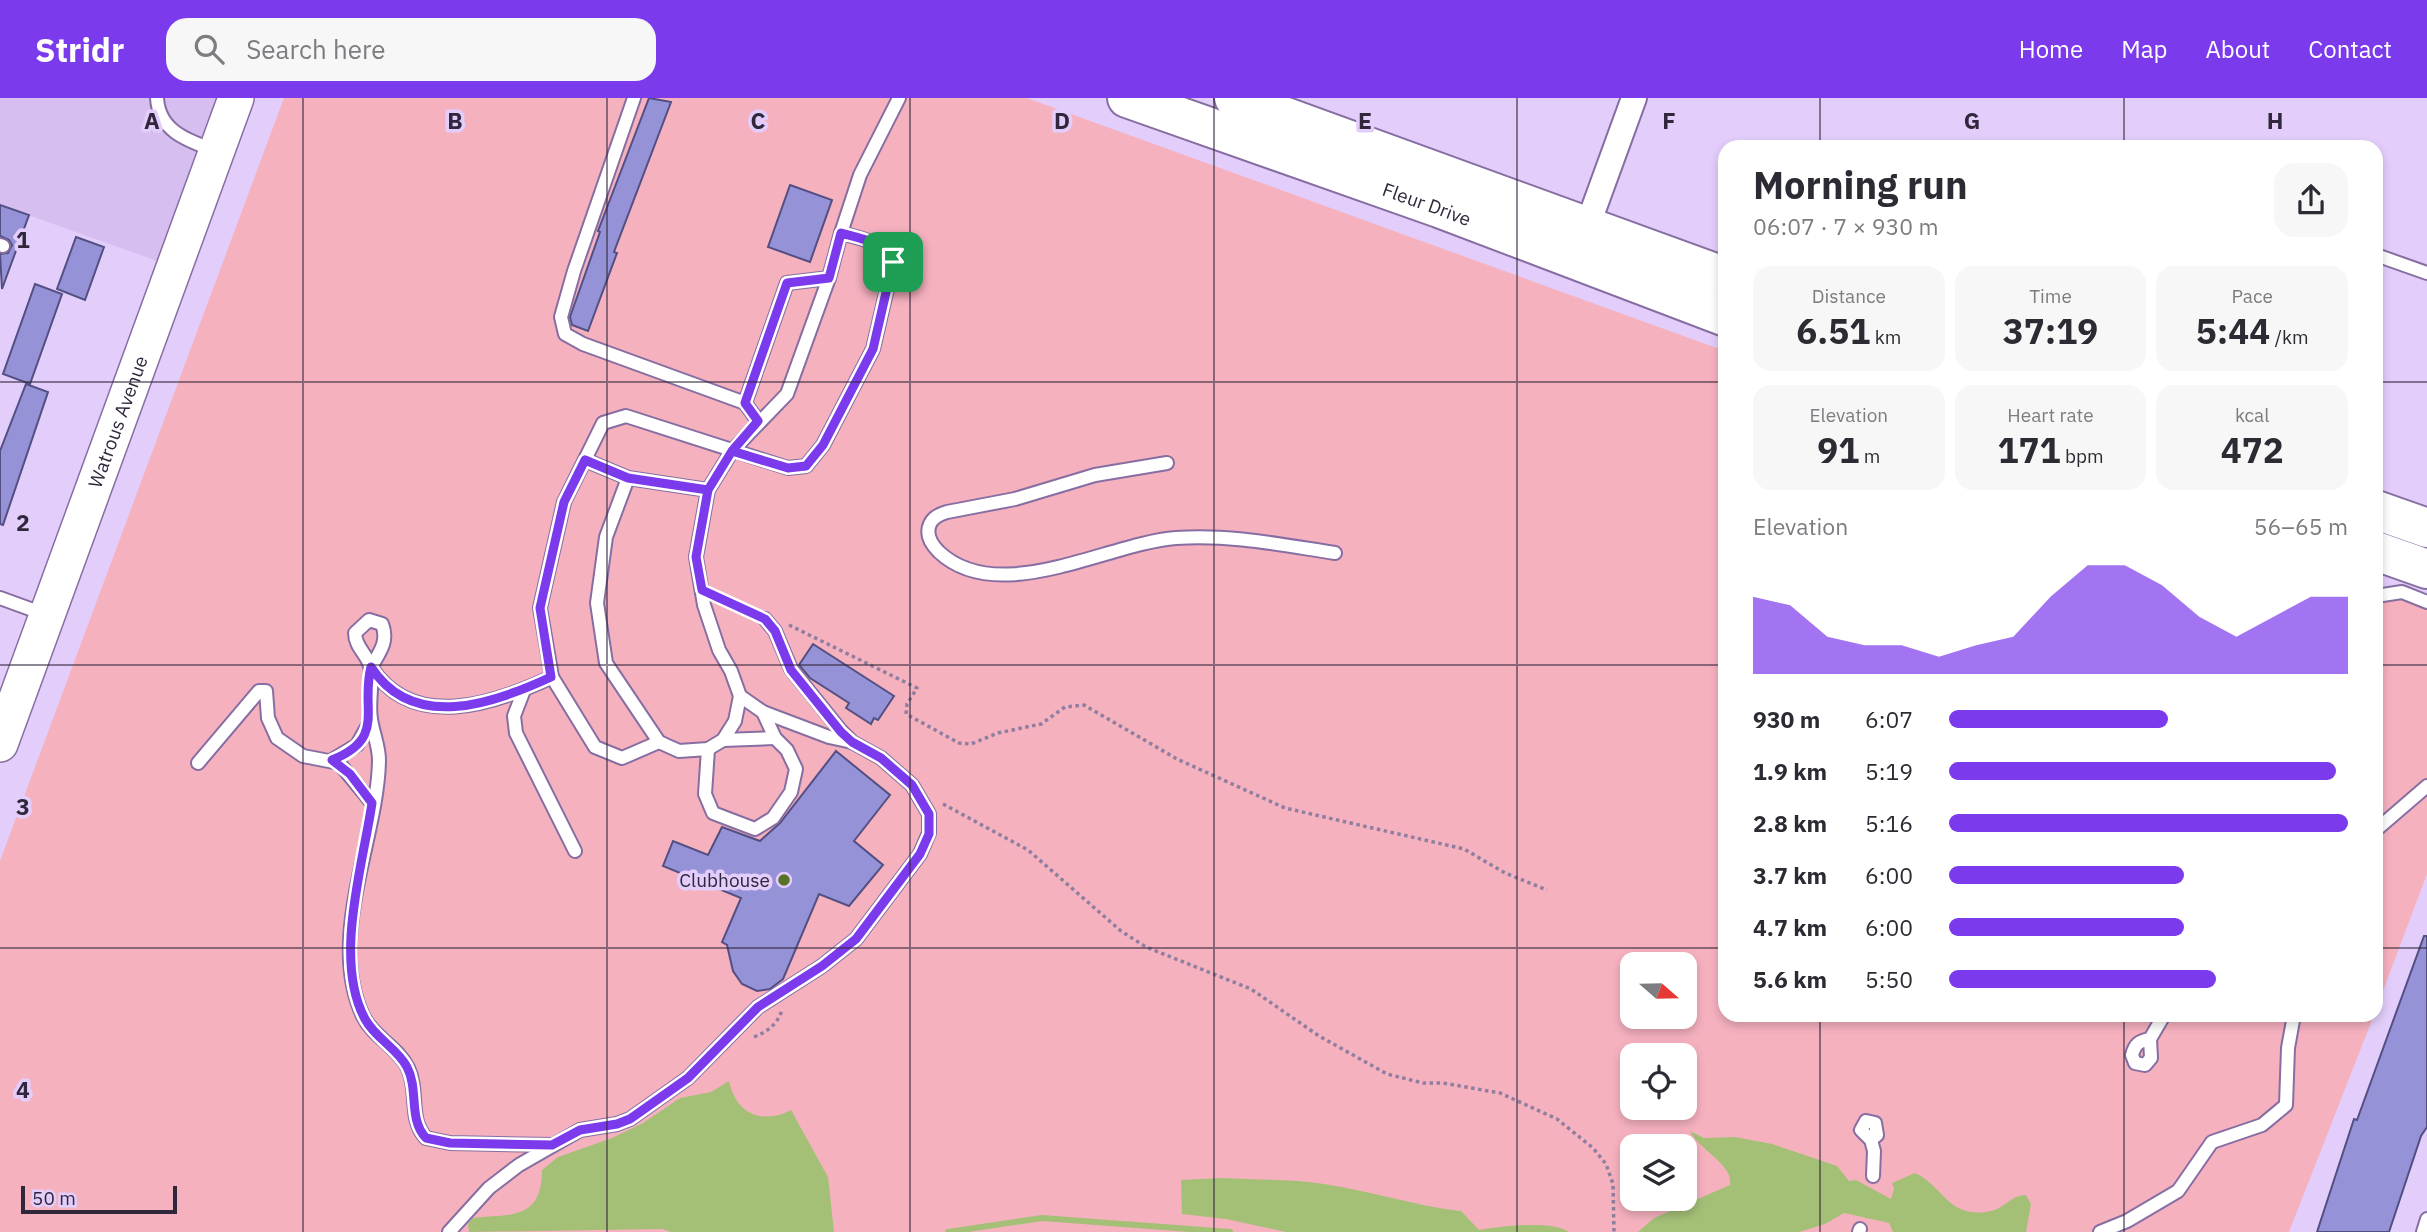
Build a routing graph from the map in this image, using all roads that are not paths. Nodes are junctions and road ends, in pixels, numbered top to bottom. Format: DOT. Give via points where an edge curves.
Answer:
graph roads {
  1 [pos="157,98"];
  2 [pos="236,98"];
  3 [pos="634,98"];
  4 [pos="899,98"];
  5 [pos="1127,98"];
  6 [pos="1234,98"];
  7 [pos="1634,98"];
  8 [pos="216,151"];
  9 [pos="1587,227"];
  10 [pos="841,233"];
  11 [pos="1537,245"];
  12 [pos="2383,257"];
  13 [pos="2427,273"];
  14 [pos="1718,274"];
  15 [pos="829,278"];
  16 [pos="1718,314"];
  17 [pos="745,403"];
  18 [pos="758,421"];
  19 [pos="732,451"];
  20 [pos="585,460"];
  21 [pos="1167,463"];
  22 [pos="628,478"];
  23 [pos="708,490"];
  24 [pos="2383,512"];
  25 [pos="2427,528"];
  26 [pos="1335,553"];
  27 [pos="2383,553"];
  28 [pos="2427,569"];
  29 [pos="2383,595"];
  30 [pos="0,598"];
  31 [pos="2427,602"];
  32 [pos="47,615"];
  33 [pos="765,619"];
  34 [pos="551,677"];
  35 [pos="524,690"];
  36 [pos="740,696"];
  37 [pos="763,712"];
  38 [pos="371,719"];
  39 [pos="775,738"];
  40 [pos="723,740"];
  41 [pos="659,742"];
  42 [pos="852,742"];
  43 [pos="0,744"];
  44 [pos="708,749"];
  45 [pos="332,760"];
  46 [pos="198,763"];
  47 [pos="2427,786"];
  48 [pos="372,803"];
  49 [pos="2383,824"];
  50 [pos="575,851"];
  51 [pos="2160,1022"];
  52 [pos="2293,1022"];
  53 [pos="2150,1039"];
  54 [pos="1871,1140"];
  55 [pos="552,1145"];
  56 [pos="1873,1176"];
  57 [pos="2427,1219"];
  58 [pos="449,1232"];
  59 [pos="2100,1232"];
  60 [pos="2423,1232"];
  1 -- 8 [label="lane" via="169,128"];
  2 -- 8 [label="street, Watrous Avenue"];
  3 -- 17 [label="lane" via="574,271 561,317 565,334"];
  4 -- 10 [label="lane" via="871,149"];
  5 -- 11 [label="main road, Fleur Drive"];
  6 -- 9 [label="main road, Fleur Drive"];
  7 -- 9 [label="street"];
  8 -- 32 [label="street, Watrous Avenue"];
  9 -- 11 [label="street"];
  9 -- 14 [label="main road, Fleur Drive"];
  10 -- 15 [label="lane"];
  10 -- 19 [label="lane" via="873,242 887,250 893,262 873,349 848,401 806,466 788,468"];
  11 -- 16 [label="main road, Fleur Drive"];
  12 -- 13 [label="lane"];
  15 -- 17 [label="lane" via="787,283"];
  15 -- 18 [label="lane" via="787,394"];
  17 -- 18 [label="lane"];
  18 -- 19 [label="lane"];
  19 -- 20 [label="lane" via="626,416 603,423"];
  19 -- 23 [label="lane"];
  20 -- 22 [label="lane"];
  20 -- 34 [label="lane" via="564,502 540,608"];
  21 -- 26 [label="lane" via="1095,475 1014,499 939,514 928,537 935,549 954,563 994,573 1048,571 1123,548 1176,538 1248,539"];
  22 -- 23 [label="lane"];
  22 -- 41 [label="lane" via="606,537 597,603 600,631 606,663"];
  23 -- 36 [label="lane" via="696,557 719,650"];
  24 -- 25 [label="main road"];
  27 -- 28 [label="main road"];
  29 -- 31 [label="lane" via="2402,592"];
  30 -- 32 [label="lane"];
  32 -- 43 [label="street, Watrous Avenue"];
  33 -- 42 [label="lane" via="791,670"];
  34 -- 35 [label="lane"];
  34 -- 41 [label="lane" via="595,747 622,758"];
  35 -- 38 [label="lane" via="475,704 435,706 393,693 371,667"];
  35 -- 50 [label="lane" via="514,716 516,733"];
  36 -- 37 [label="lane"];
  36 -- 40 [label="lane" via="735,721"];
  37 -- 39 [label="lane"];
  37 -- 42 [label="lane"];
  38 -- 45 [label="lane" via="357,745"];
  38 -- 48 [label="lane" via="379,762"];
  39 -- 40 [label="lane"];
  39 -- 44 [label="lane" via="796,769 791,792 773,818 755,829 713,813 705,794"];
  40 -- 44 [label="lane"];
  41 -- 44 [label="lane" via="679,751"];
  42 -- 55 [label="lane" via="881,758 915,788 929,814 929,834 920,854 856,939 758,1007 688,1078 617,1124 580,1130"];
  45 -- 46 [label="lane" via="303,755 277,738 268,718 266,691 259,691"];
  45 -- 48 [label="lane" via="350,774"];
  47 -- 49 [label="lane"];
  48 -- 55 [label="lane" via="353,898 356,994 368,1025 408,1068 420,1132 436,1142"];
  51 -- 53 [label="lane"];
  52 -- 59 [label="lane" via="2286,1105 2262,1125 2212,1142 2178,1191"];
  54 -- 56 [label="lane"];
  55 -- 58 [label="lane" via="489,1188"];
  57 -- 60 [label="lane"];
}
